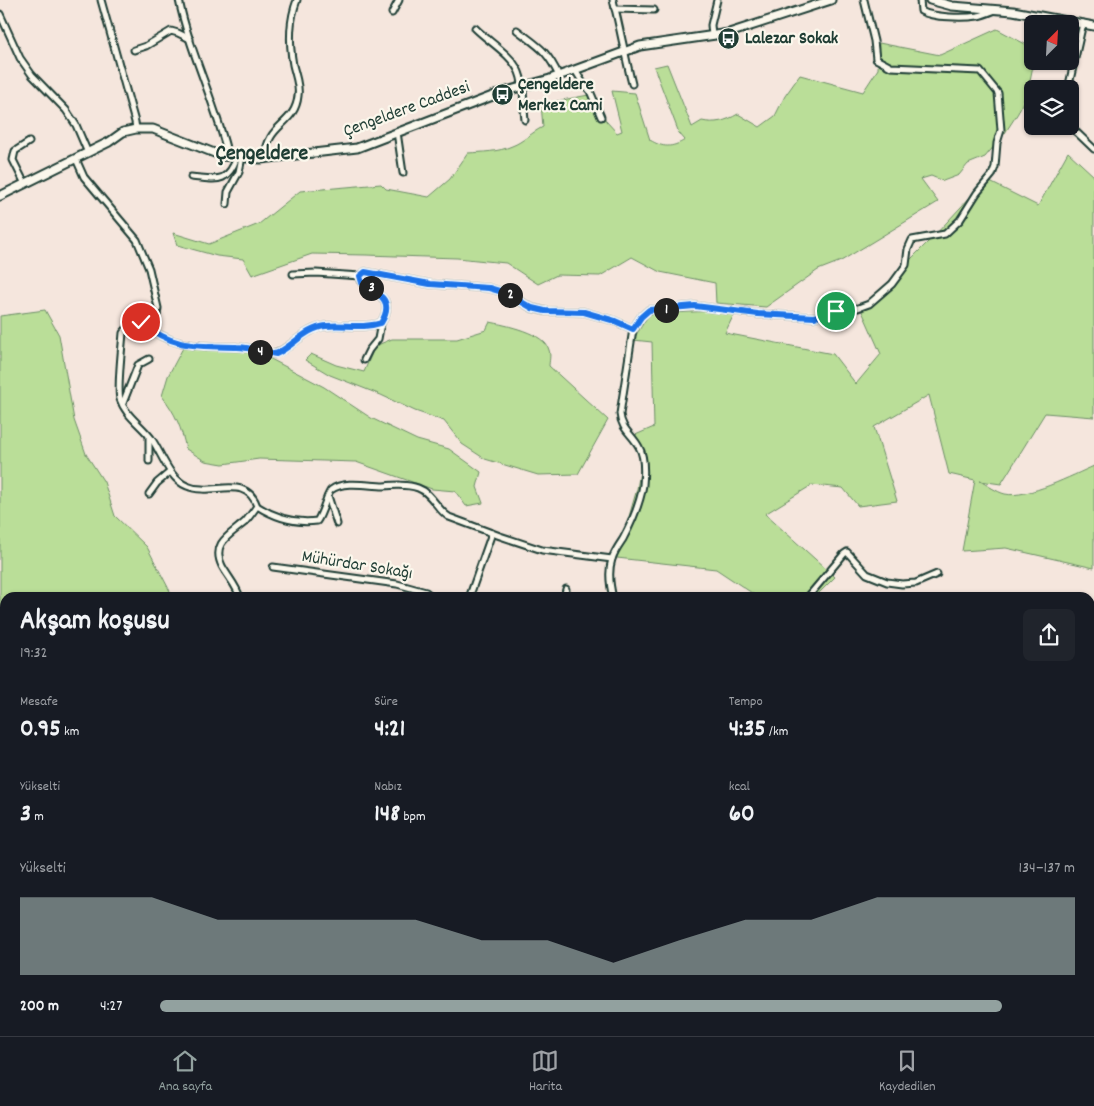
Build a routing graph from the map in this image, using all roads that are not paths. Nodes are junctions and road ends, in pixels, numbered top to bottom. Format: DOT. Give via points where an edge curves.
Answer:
graph roads {
  1 [pos="101,0"];
  2 [pos="179,0"];
  3 [pos="298,0"];
  4 [pos="399,0"];
  5 [pos="613,0"];
  6 [pos="717,0"];
  7 [pos="831,0"];
  8 [pos="864,0"];
  9 [pos="920,0"];
  10 [pos="930,0"];
  11 [pos="615,9"];
  12 [pos="999,9"];
  13 [pos="654,10"];
  14 [pos="392,13"];
  15 [pos="0,14"];
  16 [pos="1083,23"];
  17 [pos="1094,26"];
  18 [pos="474,28"];
  19 [pos="517,30"];
  20 [pos="712,36"];
  21 [pos="190,39"];
  22 [pos="134,50"];
  23 [pos="623,52"];
  24 [pos="575,70"];
  25 [pos="560,76"];
  26 [pos="1070,80"];
  27 [pos="632,84"];
  28 [pos="523,86"];
  29 [pos="601,117"];
  30 [pos="525,120"];
  31 [pos="136,128"];
  32 [pos="397,132"];
  33 [pos="1079,135"];
  34 [pos="29,142"];
  35 [pos="1094,149"];
  36 [pos="88,153"];
  37 [pos="228,156"];
  38 [pos="240,157"];
  39 [pos="266,158"];
  40 [pos="76,159"];
  41 [pos="403,173"];
  42 [pos="191,177"];
  43 [pos="25,184"];
  44 [pos="0,196"];
  45 [pos="226,204"];
  46 [pos="293,274"];
  47 [pos="360,276"];
  48 [pos="133,313"];
  49 [pos="157,315"];
  50 [pos="141,322"];
  51 [pos="381,323"];
  52 [pos="633,329"];
  53 [pos="149,360"];
  54 [pos="364,360"];
  55 [pos="123,403"];
  56 [pos="149,436"];
  57 [pos="149,461"];
  58 [pos="170,472"];
  59 [pos="149,494"];
  60 [pos="328,496"];
  61 [pos="258,506"];
  62 [pos="337,524"];
  63 [pos="492,533"];
  64 [pos="612,559"];
  65 [pos="273,566"];
  66 [pos="937,574"];
  67 [pos="566,589"];
  68 [pos="238,592"];
  69 [pos="426,592"];
  70 [pos="471,592"];
  71 [pos="565,592"];
  72 [pos="611,592"];
  73 [pos="812,592"];
  74 [pos="669,1036"];
  75 [pos="674,1036"];
  1 -- 31 [label="street"];
  2 -- 21 [label="street"];
  3 -- 39 [label="street" via="290,37 299,94 295,109 270,137"];
  4 -- 14 [label="street"];
  5 -- 11 [label="street"];
  6 -- 20 [label="street" via="711,25"];
  7 -- 20 [label="main road, Çengeldere Caddesi"];
  8 -- 52 [label="street" via="879,62 890,67 980,71 998,93 1001,130 992,175 960,220 945,234 912,240 906,265 892,284 869,304 814,317 695,306 649,310"];
  9 -- 12 [label="street" via="921,11 958,17 979,16"];
  10 -- 12 [label="main road" via="952,6"];
  11 -- 13 [label="street"];
  11 -- 23 [label="street"];
  12 -- 16 [label="main road"];
  15 -- 36 [label="street" via="20,58 66,110"];
  16 -- 17 [label="main road"];
  16 -- 26 [label="street"];
  18 -- 28 [label="street" via="510,59"];
  19 -- 25 [label="street" via="552,59"];
  20 -- 23 [label="main road, Çengeldere Caddesi" via="652,44"];
  21 -- 22 [label="street" via="171,32"];
  21 -- 37 [label="street"];
  23 -- 24 [label="main road, Çengeldere Caddesi"];
  23 -- 27 [label="street"];
  24 -- 25 [label="main road, Çengeldere Caddesi"];
  24 -- 29 [label="street" via="590,91"];
  25 -- 28 [label="main road, Çengeldere Caddesi"];
  28 -- 30 [label="street"];
  28 -- 32 [label="main road, Çengeldere Caddesi"];
  31 -- 36 [label="main road"];
  31 -- 37 [label="main road, Çengeldere Caddesi" via="153,129"];
  32 -- 39 [label="main road, Çengeldere Caddesi" via="357,148"];
  32 -- 41 [label="street"];
  33 -- 35 [label="street"];
  34 -- 43 [label="street" via="15,151 13,160"];
  36 -- 40 [label="main road"];
  37 -- 38 [label="main road, Çengeldere Caddesi"];
  38 -- 39 [label="main road, Çengeldere Caddesi"];
  38 -- 42 [label="street" via="229,174 222,178"];
  38 -- 45 [label="street" via="239,172 228,192"];
  40 -- 43 [label="main road"];
  40 -- 49 [label="street" via="84,177 137,240 149,270"];
  43 -- 44 [label="main road"];
  46 -- 47 [label="street"];
  47 -- 51 [label="street" via="362,283 381,294 385,302 387,311"];
  47 -- 52 [label="street" via="365,272 430,284 489,288 506,293 532,308 584,312"];
  48 -- 49 [label="street"];
  49 -- 50 [label="street"];
  50 -- 51 [label="street" via="172,342 199,347 239,347 276,354 299,337 325,326"];
  50 -- 55 [label="street" via="130,325 123,334 120,390"];
  51 -- 54 [label="street" via="378,339"];
  52 -- 64 [label="street" via="620,421 641,452 642,485 630,525"];
  53 -- 55 [label="street" via="138,365"];
  55 -- 56 [label="street" via="132,419"];
  56 -- 57 [label="street"];
  56 -- 58 [label="street"];
  58 -- 59 [label="street"];
  58 -- 61 [label="street" via="186,486 207,490 234,487 246,490"];
  60 -- 61 [label="street" via="317,521 273,516"];
  60 -- 62 [label="street"];
  60 -- 63 [label="street" via="333,488 358,484 419,488 434,501 441,513"];
  61 -- 68 [label="street" via="244,523 229,533 219,551 219,559"];
  63 -- 64 [label="street" via="542,550"];
  63 -- 70 [label="street"];
  64 -- 72 [label="street"];
  65 -- 69 [label="street, Mühürdar Sokağı" via="397,584"];
  66 -- 73 [label="street" via="916,583 887,582 867,574 847,552"];
  67 -- 71 [label="street"];
  74 -- 75 [label="street"];
}
